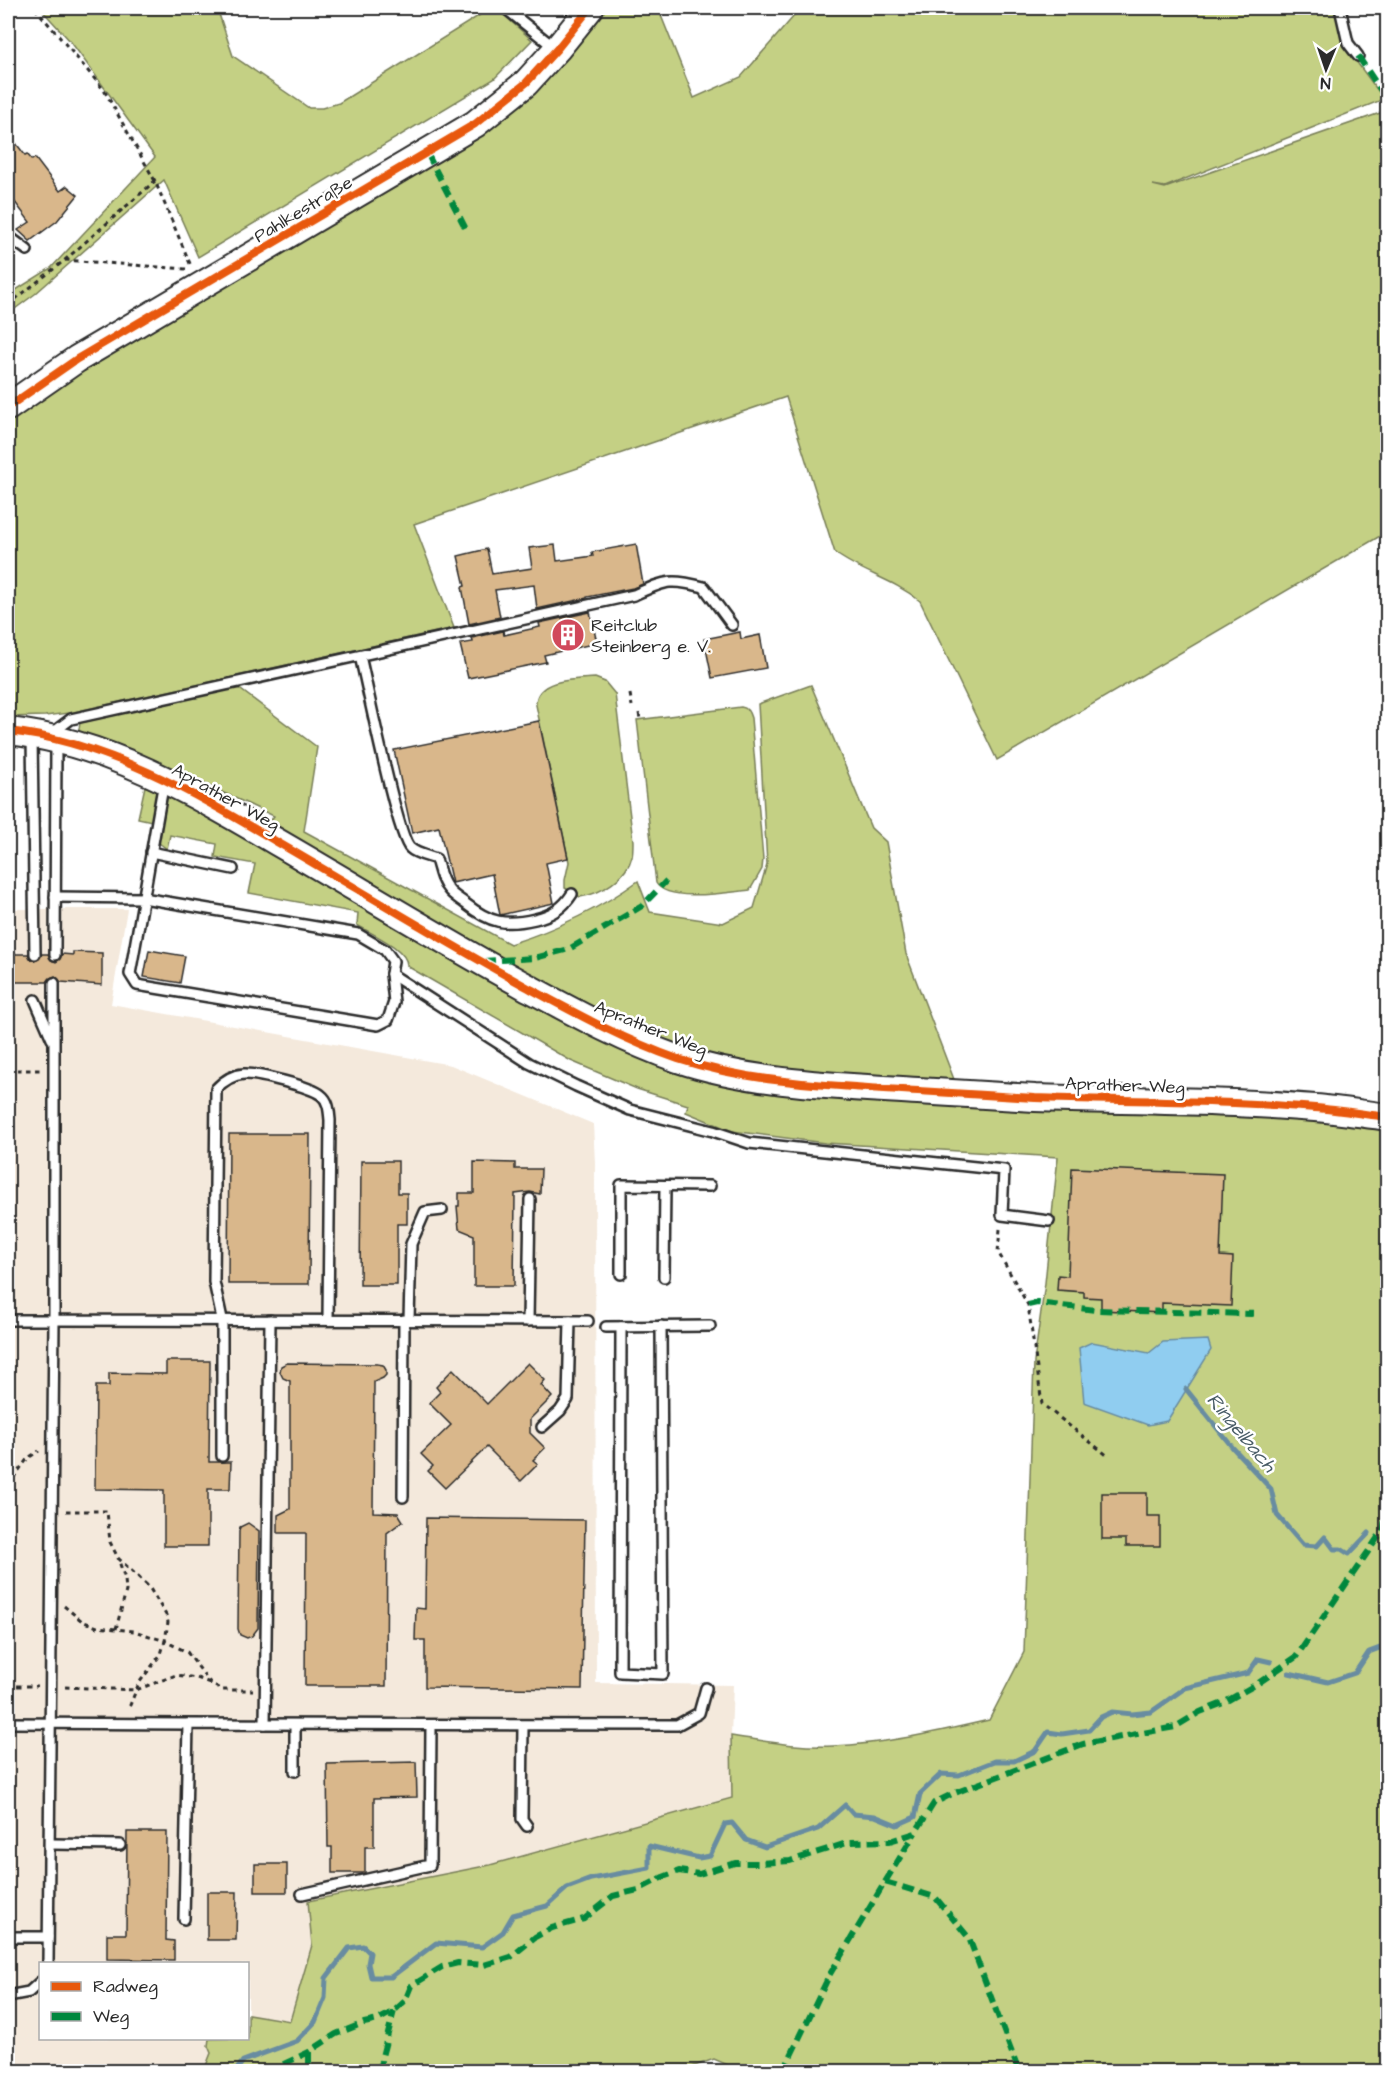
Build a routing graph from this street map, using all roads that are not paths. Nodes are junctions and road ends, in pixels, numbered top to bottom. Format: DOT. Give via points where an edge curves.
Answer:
graph roads {
  1 [pos="505,8"];
  2 [pos="590,8"];
  3 [pos="1340,8"];
  4 [pos="557,49"];
  5 [pos="1358,56"];
  6 [pos="8,236"];
  7 [pos="27,249"];
  8 [pos="8,407"];
  9 [pos="732,626"];
  10 [pos="360,656"];
  11 [pos="36,735"];
  12 [pos="164,780"];
  13 [pos="151,852"];
  14 [pos="233,869"];
  15 [pos="572,894"];
  16 [pos="55,897"];
  17 [pos="143,897"];
  18 [pos="55,932"];
  19 [pos="35,934"];
  20 [pos="35,954"];
  21 [pos="55,955"];
  22 [pos="391,974"];
  23 [pos="54,983"];
  24 [pos="35,1000"];
  25 [pos="55,1043"];
  26 [pos="1388,1117"];
  27 [pos="665,1186"];
  28 [pos="710,1186"];
  29 [pos="530,1199"];
  30 [pos="442,1210"];
  31 [pos="1049,1221"];
  32 [pos="621,1274"];
  33 [pos="664,1277"];
  34 [pos="222,1319"];
  35 [pos="8,1320"];
  36 [pos="54,1320"];
  37 [pos="270,1320"];
  38 [pos="328,1320"];
  39 [pos="406,1320"];
  40 [pos="528,1321"];
  41 [pos="570,1321"];
  42 [pos="588,1321"];
  43 [pos="661,1326"];
  44 [pos="710,1326"];
  45 [pos="606,1327"];
  46 [pos="621,1327"];
  47 [pos="542,1427"];
  48 [pos="222,1456"];
  49 [pos="403,1497"];
  50 [pos="706,1688"];
  51 [pos="8,1723"];
  52 [pos="52,1723"];
  53 [pos="188,1724"];
  54 [pos="265,1724"];
  55 [pos="295,1725"];
  56 [pos="431,1725"];
  57 [pos="524,1726"];
  58 [pos="295,1771"];
  59 [pos="527,1826"];
  60 [pos="51,1844"];
  61 [pos="120,1845"];
  62 [pos="302,1894"];
  63 [pos="184,1919"];
  64 [pos="8,1937"];
  65 [pos="48,1937"];
  66 [pos="48,1962"];
  67 [pos="39,1983"];
  68 [pos="8,1996"];
  1 -- 4 [label="lane"];
  2 -- 4 [label="street, Pahlkestraße"];
  3 -- 5 [label="lane" via="1348,43"];
  4 -- 8 [label="street, Pahlkestraße" via="526,83 475,124 77,359"];
  6 -- 7 [label="lane"];
  9 -- 10 [label="lane" via="704,587 664,582 634,596"];
  10 -- 11 [label="lane" via="71,719"];
  10 -- 15 [label="lane" via="395,806 410,848 436,859 450,891 493,920 519,923 548,916 567,903"];
  11 -- 12 [label="street, Aprather Weg" via="111,756"];
  11 -- 16 [label="lane"];
  11 -- 19 [label="lane"];
  12 -- 13 [label="lane"];
  12 -- 26 [label="street, Aprather Weg" via="217,806 489,966 605,1029 716,1070 882,1089 1248,1104"];
  13 -- 14 [label="lane"];
  13 -- 17 [label="lane"];
  16 -- 17 [label="lane"];
  16 -- 18 [label="lane"];
  17 -- 22 [label="lane" via="358,934 385,950 393,961"];
  17 -- 22 [label="lane" via="130,974 137,985 378,1025 388,1020 394,1002"];
  18 -- 19 [label="lane"];
  18 -- 21 [label="lane"];
  19 -- 20 [label="lane"];
  22 -- 31 [label="lane" via="529,1063 630,1110 749,1143 1004,1170 1002,1215"];
  23 -- 25 [label="lane"];
  24 -- 25 [label="lane"];
  25 -- 36 [label="lane"];
  27 -- 28 [label="lane"];
  27 -- 32 [label="lane" via="621,1185"];
  27 -- 33 [label="lane"];
  29 -- 40 [label="lane"];
  30 -- 39 [label="lane" via="425,1212 411,1244"];
  34 -- 36 [label="lane"];
  34 -- 37 [label="lane"];
  34 -- 38 [label="lane" via="214,1282 216,1089 224,1080 243,1074 310,1089 322,1095 328,1106"];
  34 -- 48 [label="lane"];
  35 -- 36 [label="lane"];
  36 -- 52 [label="lane"];
  37 -- 38 [label="lane"];
  37 -- 54 [label="lane"];
  38 -- 39 [label="lane"];
  39 -- 40 [label="lane"];
  39 -- 49 [label="lane"];
  40 -- 41 [label="lane"];
  41 -- 42 [label="lane"];
  41 -- 47 [label="lane" via="568,1399"];
  43 -- 44 [label="lane"];
  43 -- 46 [label="lane"];
  43 -- 46 [label="lane" via="663,1674 620,1672"];
  45 -- 46 [label="lane"];
  50 -- 57 [label="lane" via="699,1713 677,1725"];
  51 -- 52 [label="lane"];
  52 -- 53 [label="lane"];
  52 -- 60 [label="lane"];
  53 -- 54 [label="lane"];
  53 -- 63 [label="lane"];
  54 -- 55 [label="lane"];
  55 -- 56 [label="lane"];
  55 -- 58 [label="lane"];
  56 -- 57 [label="lane"];
  56 -- 62 [label="lane" via="430,1865"];
  57 -- 59 [label="lane" via="522,1819"];
  60 -- 61 [label="lane"];
  60 -- 65 [label="lane"];
  64 -- 65 [label="lane"];
  65 -- 66 [label="lane"];
  67 -- 68 [label="lane" via="29,1992"];
}
